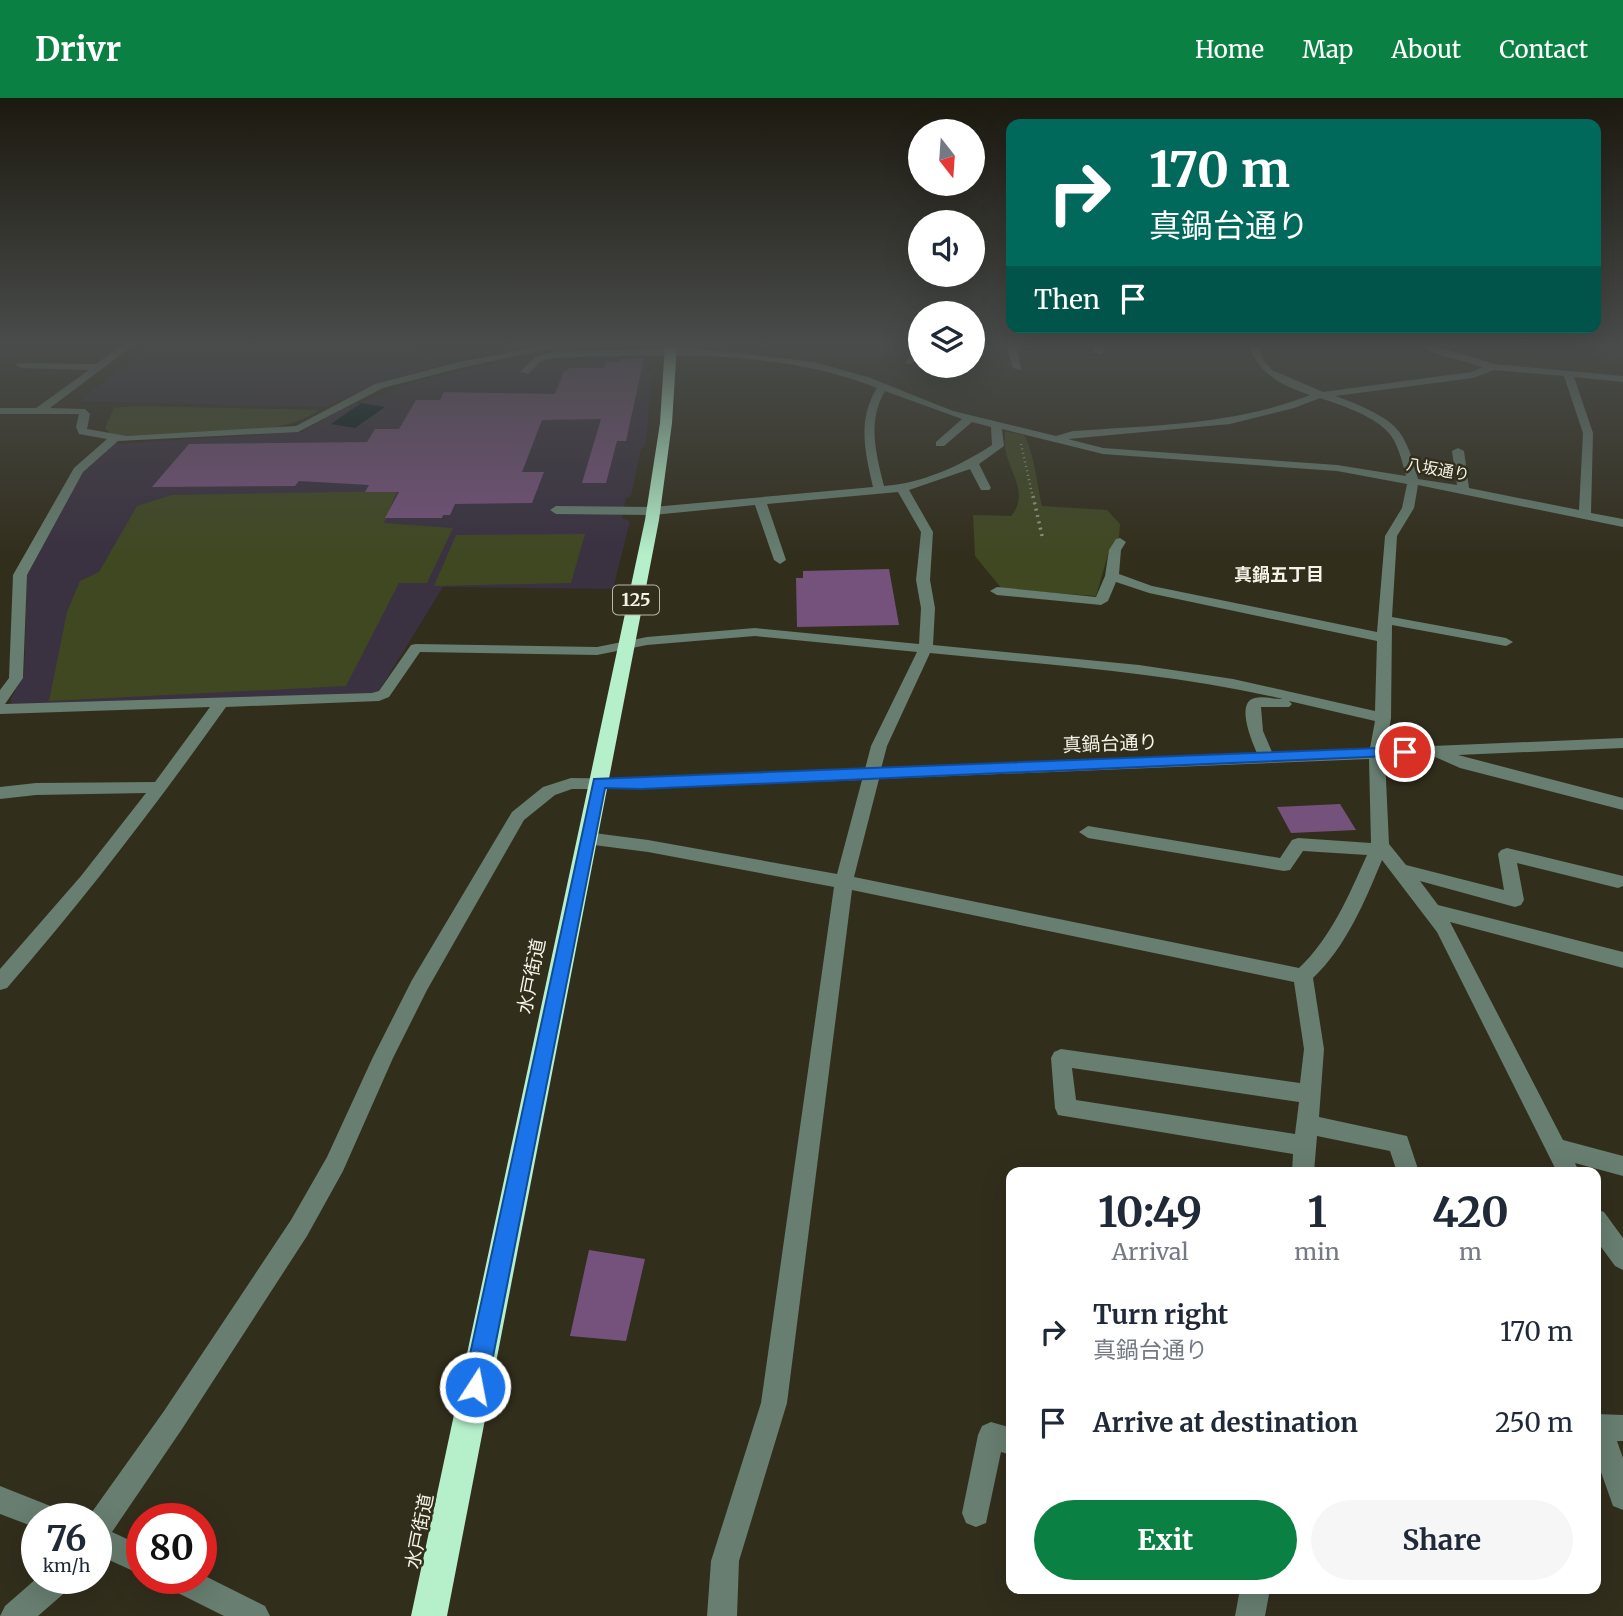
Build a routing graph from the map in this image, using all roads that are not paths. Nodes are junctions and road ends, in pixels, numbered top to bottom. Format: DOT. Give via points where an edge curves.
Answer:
graph roads {
  1 [pos="85,415"];
  2 [pos="323,415"];
  3 [pos="667,415"];
  4 [pos="871,415"];
  5 [pos="958,415"];
  6 [pos="1251,415"];
  7 [pos="1366,415"];
  8 [pos="1582,415"];
  9 [pos="970,419"];
  10 [pos="996,425"];
  11 [pos="114,439"];
  12 [pos="1056,439"];
  13 [pos="940,444"];
  14 [pos="1458,451"];
  15 [pos="973,463"];
  16 [pos="1413,481"];
  17 [pos="902,488"];
  18 [pos="985,488"];
  19 [pos="879,490"];
  20 [pos="1464,490"];
  21 [pos="760,502"];
  22 [pos="556,510"];
  23 [pos="653,511"];
  24 [pos="1585,514"];
  25 [pos="1623,523"];
  26 [pos="1121,542"];
  27 [pos="780,560"];
  28 [pos="1112,576"];
  29 [pos="997,591"];
  30 [pos="1386,620"];
  31 [pos="1384,638"];
  32 [pos="1506,642"];
  33 [pos="628,646"];
  34 [pos="926,648"];
  35 [pos="16,663"];
  36 [pos="0,668"];
  37 [pos="0,701"];
  38 [pos="222,702"];
  39 [pos="0,709"];
  40 [pos="1382,721"];
  41 [pos="1623,743"];
  42 [pos="1433,751"];
  43 [pos="1377,753"];
  44 [pos="1267,758"];
  45 [pos="874,774"];
  46 [pos="599,783"];
  47 [pos="161,788"];
  48 [pos="0,793"];
  49 [pos="1623,804"];
  50 [pos="1088,832"];
  51 [pos="586,838"];
  52 [pos="1379,848"];
  53 [pos="1401,870"];
  54 [pos="1618,881"];
  55 [pos="844,882"];
  56 [pos="1432,910"];
  57 [pos="1623,960"];
  58 [pos="1303,976"];
  59 [pos="0,982"];
  60 [pos="1310,1094"];
  61 [pos="1307,1135"];
  62 [pos="1553,1147"];
  63 [pos="1623,1166"];
  64 [pos="1304,1167"];
  65 [pos="1406,1167"];
  66 [pos="1565,1167"];
  67 [pos="1601,1227"];
  68 [pos="1623,1258"];
  69 [pos="1601,1426"];
  70 [pos="1623,1428"];
  71 [pos="1601,1434"];
  72 [pos="1006,1440"];
  73 [pos="1623,1496"];
  74 [pos="0,1500"];
  75 [pos="112,1507"];
  76 [pos="21,1508"];
  77 [pos="976,1513"];
  78 [pos="41,1594"];
  79 [pos="210,1594"];
  80 [pos="1254,1594"];
  81 [pos="15,1616"];
  82 [pos="255,1616"];
  83 [pos="429,1616"];
  84 [pos="722,1616"];
  85 [pos="1250,1616"];
  1 -- 11 [label="street" via="83,432"];
  2 -- 11 [label="street" via="298,429"];
  3 -- 23 [label="highway, 水戸街道 / 125"];
  4 -- 19 [label="street" via="868,441"];
  5 -- 9 [label="street, 八坂通り"];
  6 -- 12 [label="street" via="1215,423"];
  7 -- 16 [label="street" via="1391,428"];
  8 -- 24 [label="street" via="1588,433"];
  9 -- 10 [label="street, 八坂通り"];
  9 -- 13 [label="street"];
  10 -- 12 [label="street, 八坂通り"];
  10 -- 15 [label="street" via="999,446"];
  11 -- 35 [label="street" via="78,470 20,575"];
  12 -- 16 [label="street, 八坂通り" via="1126,454 1336,468"];
  14 -- 20 [label="street"];
  15 -- 17 [label="street"];
  15 -- 18 [label="street"];
  16 -- 20 [label="street, 八坂通り"];
  16 -- 30 [label="street" via="1408,508 1391,536"];
  17 -- 19 [label="street"];
  17 -- 34 [label="street" via="927,532 923,580 928,608"];
  19 -- 21 [label="street"];
  20 -- 24 [label="street, 八坂通り"];
  21 -- 23 [label="street"];
  21 -- 27 [label="street"];
  22 -- 23 [label="street"];
  23 -- 33 [label="highway, 水戸街道 / 125"];
  24 -- 25 [label="street, 八坂通り"];
  26 -- 28 [label="street" via="1115,550"];
  28 -- 29 [label="street" via="1101,601"];
  28 -- 31 [label="street" via="1149,589"];
  30 -- 31 [label="street"];
  30 -- 32 [label="street"];
  31 -- 40 [label="street"];
  33 -- 34 [label="street" via="755,632"];
  33 -- 38 [label="street" via="597,651 416,648 384,694 374,698"];
  33 -- 46 [label="highway, 水戸街道 / 125"];
  34 -- 40 [label="street" via="1233,683"];
  34 -- 45 [label="street" via="880,746"];
  35 -- 36 [label="street"];
  35 -- 37 [label="street" via="16,678"];
  38 -- 39 [label="street"];
  38 -- 47 [label="street"];
  40 -- 43 [label="street"];
  40 -- 44 [label="street" via="1256,702 1255,731"];
  41 -- 42 [label="street, 真鍋台通り"];
  42 -- 43 [label="street, 真鍋台通り"];
  42 -- 49 [label="street" via="1466,764"];
  43 -- 44 [label="street, 真鍋台通り"];
  43 -- 52 [label="street"];
  44 -- 45 [label="street, 真鍋台通り"];
  45 -- 46 [label="street, 真鍋台通り"];
  45 -- 55 [label="street"];
  46 -- 51 [label="highway, 水戸街道 / 125"];
  46 -- 75 [label="street, 真鍋台通り" via="571,783 549,791 518,816 419,986 335,1164 299,1228"];
  47 -- 48 [label="street"];
  47 -- 59 [label="street" via="65,911"];
  50 -- 52 [label="street" via="1284,865 1298,844"];
  51 -- 55 [label="street"];
  51 -- 83 [label="highway, 水戸街道 / 125"];
  52 -- 53 [label="street"];
  52 -- 58 [label="street" via="1322,958"];
  53 -- 54 [label="street" via="1515,900 1507,854"];
  53 -- 56 [label="street"];
  55 -- 58 [label="street"];
  55 -- 84 [label="street" via="774,1403 725,1561"];
  56 -- 57 [label="street"];
  56 -- 62 [label="street"];
  58 -- 60 [label="street" via="1314,1049"];
  60 -- 61 [label="street"];
  60 -- 61 [label="street" via="1061,1058 1066,1108"];
  61 -- 64 [label="street"];
  61 -- 65 [label="street" via="1399,1143"];
  62 -- 63 [label="street"];
  62 -- 66 [label="street"];
  67 -- 68 [label="street"];
  69 -- 70 [label="street"];
  71 -- 73 [label="street"];
  72 -- 77 [label="street" via="990,1435"];
  74 -- 76 [label="street"];
  78 -- 81 [label="street"];
  79 -- 82 [label="street"];
  80 -- 85 [label="street"];
}
